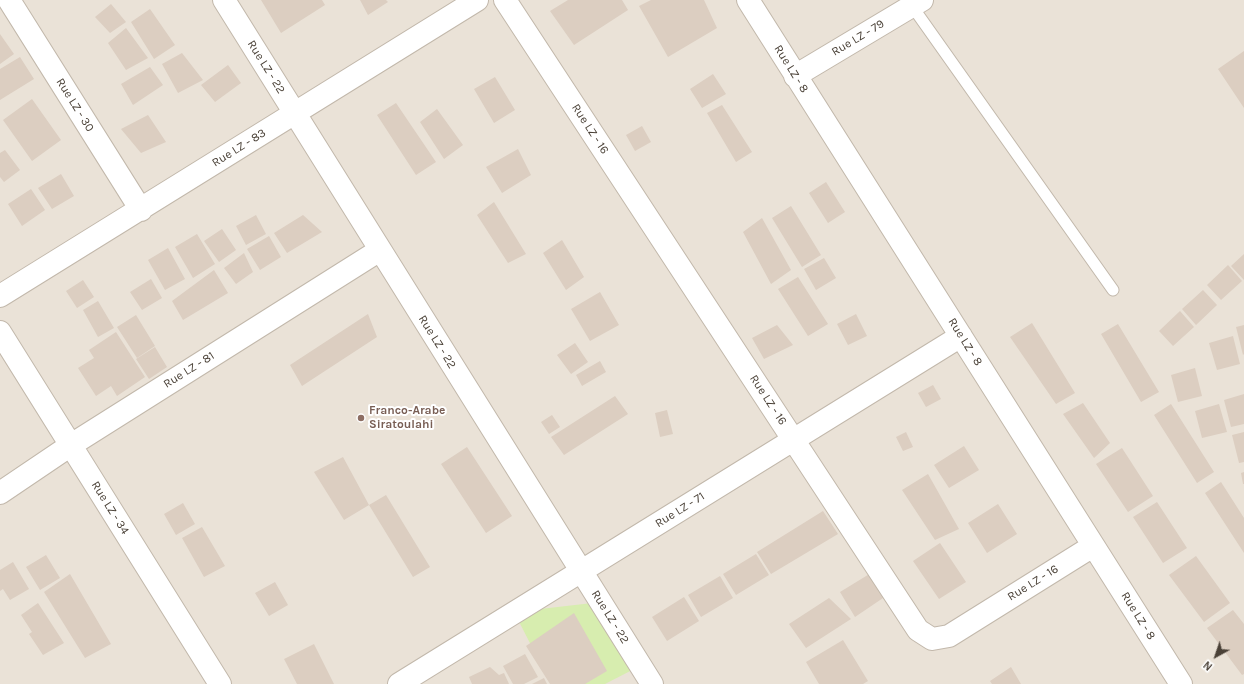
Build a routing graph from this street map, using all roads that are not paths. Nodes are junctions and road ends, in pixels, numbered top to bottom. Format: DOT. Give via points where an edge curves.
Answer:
graph roads {
  1 [pos="9,0"];
  2 [pos="224,0"];
  3 [pos="477,0"];
  4 [pos="505,0"];
  5 [pos="748,0"];
  6 [pos="917,3"];
  7 [pos="795,76"];
  8 [pos="294,113"];
  9 [pos="141,210"];
  10 [pos="380,250"];
  11 [pos="1113,290"];
  12 [pos="0,296"];
  13 [pos="0,332"];
  14 [pos="961,336"];
  15 [pos="793,439"];
  16 [pos="71,445"];
  17 [pos="0,493"];
  18 [pos="1093,546"];
  19 [pos="581,571"];
  20 [pos="426,677"];
  21 [pos="220,684"];
  22 [pos="399,684"];
  23 [pos="652,684"];
  24 [pos="1181,684"];
  1 -- 9 [label="street, Rue LZ - 30"];
  2 -- 8 [label="street, Rue LZ - 22"];
  3 -- 8 [label="street, Rue LZ - 83"];
  4 -- 15 [label="street, Rue LZ - 16"];
  5 -- 7 [label="street, Rue LZ - 8"];
  6 -- 7 [label="street, Rue LZ - 79"];
  6 -- 11 [label="lane"];
  7 -- 14 [label="street, Rue LZ - 8"];
  8 -- 9 [label="street, Rue LZ - 83"];
  8 -- 10 [label="street, Rue LZ - 22"];
  9 -- 12 [label="street, Rue LZ - 83"];
  10 -- 16 [label="street, Rue LZ - 81"];
  10 -- 19 [label="street, Rue LZ - 22"];
  13 -- 16 [label="street, Rue LZ - 34"];
  14 -- 15 [label="street, Rue LZ - 71"];
  14 -- 18 [label="street, Rue LZ - 8"];
  15 -- 18 [label="street, Rue LZ - 16" via="918,630 932,639 949,636"];
  15 -- 19 [label="street, Rue LZ - 71"];
  16 -- 17 [label="street, Rue LZ - 81"];
  16 -- 21 [label="street, Rue LZ - 34"];
  18 -- 24 [label="street, Rue LZ - 8"];
  19 -- 20 [label="street, Rue LZ - 71"];
  19 -- 23 [label="street, Rue LZ - 22"];
  20 -- 22 [label="street, Rue LZ - 71"];
}
